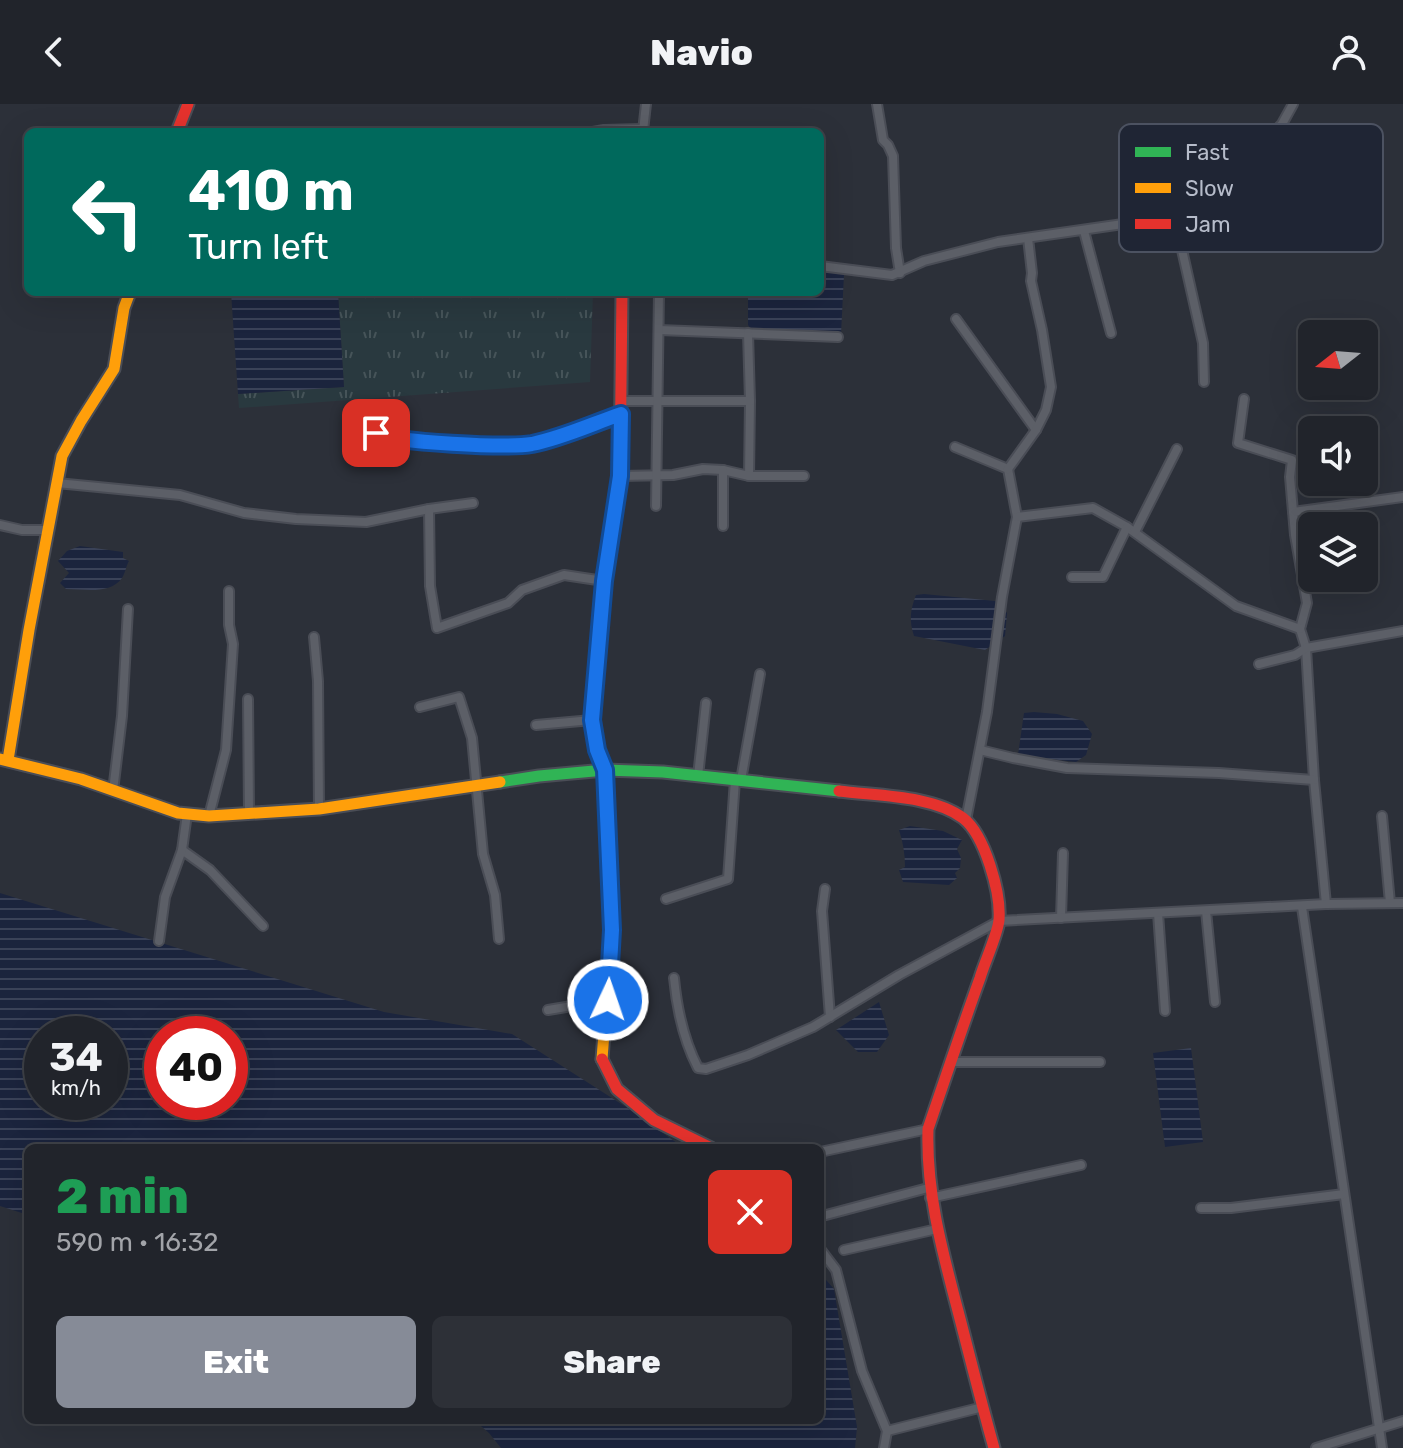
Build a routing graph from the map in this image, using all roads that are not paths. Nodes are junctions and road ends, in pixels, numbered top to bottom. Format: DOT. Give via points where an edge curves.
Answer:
graph roads {
  1 [pos="188,104"];
  2 [pos="646,104"];
  3 [pos="877,104"];
  4 [pos="1293,104"];
  5 [pos="1282,124"];
  6 [pos="179,128"];
  7 [pos="643,128"];
  8 [pos="1119,225"];
  9 [pos="1084,231"];
  10 [pos="1028,238"];
  11 [pos="1182,252"];
  12 [pos="824,266"];
  13 [pos="900,273"];
  14 [pos="128,296"];
  15 [pos="622,296"];
  16 [pos="659,296"];
  17 [pos="956,319"];
  18 [pos="659,330"];
  19 [pos="748,333"];
  20 [pos="1111,333"];
  21 [pos="838,337"];
  22 [pos="1204,382"];
  23 [pos="1244,399"];
  24 [pos="657,400"];
  25 [pos="622,401"];
  26 [pos="750,401"];
  27 [pos="621,414"];
  28 [pos="365,418"];
  29 [pos="1036,430"];
  30 [pos="955,447"];
  31 [pos="1177,449"];
  32 [pos="1008,469"];
  33 [pos="723,470"];
  34 [pos="656,475"];
  35 [pos="620,476"];
  36 [pos="749,476"];
  37 [pos="804,476"];
  38 [pos="57,483"];
  39 [pos="1403,497"];
  40 [pos="473,503"];
  41 [pos="656,506"];
  42 [pos="429,509"];
  43 [pos="1293,512"];
  44 [pos="1017,517"];
  45 [pos="0,525"];
  46 [pos="723,526"];
  47 [pos="1131,529"];
  48 [pos="48,530"];
  49 [pos="1072,577"];
  50 [pos="604,581"];
  51 [pos="229,591"];
  52 [pos="128,609"];
  53 [pos="1300,629"];
  54 [pos="1403,631"];
  55 [pos="314,637"];
  56 [pos="1306,648"];
  57 [pos="1259,664"];
  58 [pos="760,674"];
  59 [pos="248,699"];
  60 [pos="706,703"];
  61 [pos="420,707"];
  62 [pos="592,720"];
  63 [pos="536,725"];
  64 [pos="980,750"];
  65 [pos="4,760"];
  66 [pos="605,770"];
  67 [pos="698,776"];
  68 [pos="738,780"];
  69 [pos="1314,780"];
  70 [pos="478,785"];
  71 [pos="113,791"];
  72 [pos="319,809"];
  73 [pos="249,812"];
  74 [pos="187,814"];
  75 [pos="209,816"];
  76 [pos="1382,816"];
  77 [pos="966,820"];
  78 [pos="182,850"];
  79 [pos="1063,853"];
  80 [pos="825,889"];
  81 [pos="666,899"];
  82 [pos="1390,903"];
  83 [pos="1403,903"];
  84 [pos="1326,904"];
  85 [pos="1302,907"];
  86 [pos="1206,911"];
  87 [pos="1158,913"];
  88 [pos="1061,918"];
  89 [pos="999,921"];
  90 [pos="263,926"];
  91 [pos="499,939"];
  92 [pos="159,941"];
  93 [pos="674,978"];
  94 [pos="608,1000"];
  95 [pos="1215,1002"];
  96 [pos="548,1010"];
  97 [pos="1165,1011"];
  98 [pos="830,1017"];
  99 [pos="952,1062"];
  100 [pos="1100,1062"];
  101 [pos="928,1129"];
  102 [pos="703,1144"];
  103 [pos="824,1151"];
  104 [pos="1081,1165"];
  105 [pos="929,1193"];
  106 [pos="1344,1194"];
  107 [pos="1201,1208"];
  108 [pos="826,1215"];
  109 [pos="937,1229"];
  110 [pos="844,1250"];
  111 [pos="824,1254"];
  112 [pos="983,1407"];
  113 [pos="1403,1421"];
  114 [pos="1378,1429"];
  115 [pos="887,1431"];
  116 [pos="884,1448"];
  117 [pos="994,1448"];
  118 [pos="1316,1448"];
  119 [pos="1382,1448"];
  1 -- 6 [label="main road"];
  2 -- 7 [label="street"];
  3 -- 13 [label="street" via="883,140 893,156"];
  4 -- 5 [label="street"];
  8 -- 9 [label="street"];
  9 -- 10 [label="street"];
  9 -- 20 [label="street"];
  10 -- 13 [label="street" via="924,261"];
  10 -- 29 [label="street" via="1051,387"];
  11 -- 22 [label="street" via="1203,343"];
  12 -- 13 [label="street"];
  14 -- 38 [label="main road" via="114,369 62,456"];
  15 -- 25 [label="main road"];
  16 -- 18 [label="street"];
  17 -- 29 [label="street"];
  18 -- 19 [label="street"];
  18 -- 24 [label="street"];
  19 -- 21 [label="street"];
  19 -- 26 [label="street"];
  23 -- 43 [label="street" via="1238,443 1292,460"];
  24 -- 25 [label="street"];
  24 -- 26 [label="street"];
  24 -- 34 [label="street"];
  25 -- 27 [label="main road"];
  26 -- 36 [label="street"];
  27 -- 28 [label="street" via="530,444 385,437"];
  27 -- 35 [label="main road"];
  29 -- 32 [label="street"];
  30 -- 32 [label="street"];
  31 -- 47 [label="street"];
  32 -- 44 [label="street"];
  33 -- 34 [label="street"];
  33 -- 36 [label="street"];
  33 -- 46 [label="street"];
  34 -- 35 [label="street"];
  34 -- 41 [label="street"];
  35 -- 50 [label="main road"];
  36 -- 37 [label="street"];
  38 -- 42 [label="street" via="180,495 244,513 296,519 366,522"];
  38 -- 48 [label="main road"];
  39 -- 43 [label="street"];
  40 -- 42 [label="street"];
  42 -- 50 [label="street" via="430,586 437,628 508,603 522,590 564,575"];
  43 -- 53 [label="street" via="1307,603"];
  44 -- 47 [label="street" via="1093,508"];
  44 -- 64 [label="street"];
  45 -- 48 [label="street"];
  47 -- 49 [label="street" via="1103,577"];
  47 -- 53 [label="street" via="1236,606"];
  48 -- 65 [label="main road"];
  50 -- 62 [label="main road"];
  51 -- 75 [label="street" via="233,644 226,750"];
  52 -- 71 [label="street"];
  53 -- 56 [label="street"];
  54 -- 56 [label="street"];
  55 -- 72 [label="street"];
  56 -- 57 [label="street"];
  56 -- 69 [label="street"];
  58 -- 68 [label="street"];
  59 -- 73 [label="street"];
  60 -- 67 [label="street"];
  61 -- 70 [label="street" via="459,697 472,738"];
  62 -- 63 [label="street"];
  62 -- 66 [label="main road"];
  64 -- 69 [label="street" via="1067,768"];
  64 -- 77 [label="street"];
  65 -- 71 [label="main road"];
  66 -- 67 [label="main road"];
  66 -- 70 [label="main road"];
  66 -- 94 [label="main road" via="612,930"];
  67 -- 68 [label="main road"];
  68 -- 77 [label="main road" via="916,800"];
  68 -- 81 [label="street" via="728,879"];
  69 -- 84 [label="street"];
  70 -- 72 [label="main road"];
  70 -- 91 [label="street" via="483,854 495,895"];
  71 -- 74 [label="main road"];
  72 -- 73 [label="main road"];
  73 -- 75 [label="main road"];
  74 -- 75 [label="main road"];
  74 -- 78 [label="street"];
  76 -- 82 [label="street"];
  77 -- 89 [label="main road" via="985,846"];
  78 -- 90 [label="street" via="210,870"];
  78 -- 92 [label="street" via="165,897"];
  79 -- 88 [label="street"];
  80 -- 98 [label="street"];
  82 -- 83 [label="street"];
  82 -- 84 [label="street"];
  84 -- 85 [label="street"];
  85 -- 86 [label="street"];
  85 -- 106 [label="street"];
  86 -- 87 [label="street"];
  86 -- 95 [label="street"];
  87 -- 88 [label="street"];
  87 -- 97 [label="street"];
  88 -- 89 [label="street"];
  89 -- 98 [label="street"];
  89 -- 99 [label="main road"];
  93 -- 98 [label="street" via="682,1029 698,1068 748,1055"];
  94 -- 96 [label="street"];
  94 -- 102 [label="main road" via="601,1057 617,1089 654,1120"];
  99 -- 100 [label="street"];
  99 -- 101 [label="main road"];
  101 -- 103 [label="street"];
  101 -- 105 [label="main road"];
  104 -- 105 [label="street"];
  105 -- 108 [label="street"];
  105 -- 109 [label="main road"];
  106 -- 107 [label="street"];
  106 -- 114 [label="street"];
  109 -- 110 [label="street"];
  109 -- 112 [label="main road"];
  111 -- 115 [label="street" via="836,1270 862,1371"];
  112 -- 115 [label="street"];
  112 -- 117 [label="main road"];
  113 -- 114 [label="street"];
  114 -- 118 [label="street"];
  114 -- 119 [label="street"];
  115 -- 116 [label="street"];
}
